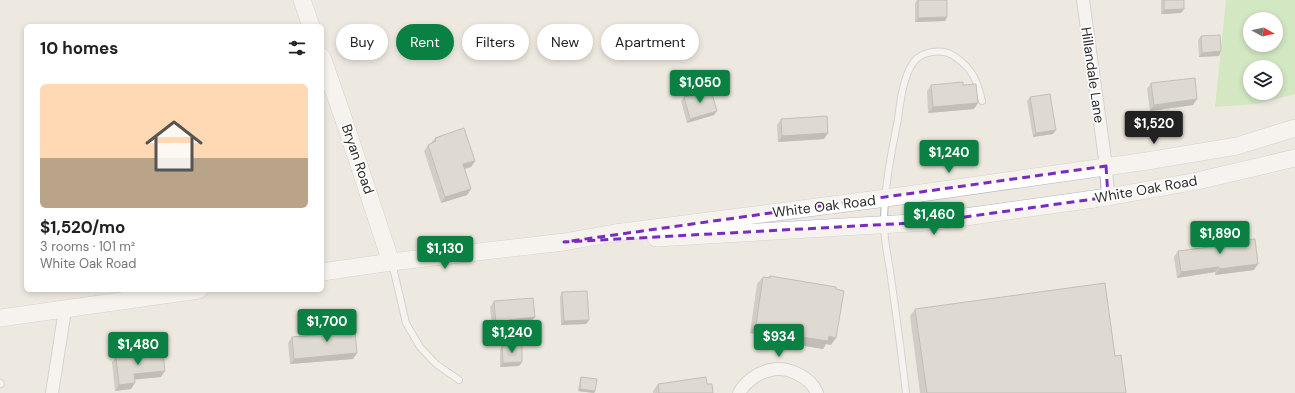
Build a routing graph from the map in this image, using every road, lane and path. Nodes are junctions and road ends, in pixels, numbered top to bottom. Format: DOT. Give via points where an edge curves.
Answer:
graph roads {
  1 [pos="302,0"];
  2 [pos="1082,0"];
  3 [pos="310,24"];
  4 [pos="324,64"];
  5 [pos="982,101"];
  6 [pos="1295,128"];
  7 [pos="1295,158"];
  8 [pos="1106,166"];
  9 [pos="1108,197"];
  10 [pos="886,198"];
  11 [pos="884,225"];
  12 [pos="564,242"];
  13 [pos="391,262"];
  14 [pos="324,272"];
  15 [pos="186,292"];
  16 [pos="65,310"];
  17 [pos="0,318"];
  18 [pos="460,380"];
  19 [pos="52,393"];
  20 [pos="739,393"];
  21 [pos="817,393"];
  22 [pos="906,393"];
  1 -- 3 [label="street"];
  2 -- 8 [label="street, Hillandale Lane"];
  4 -- 13 [label="street, Bryan Road"];
  5 -- 10 [label="lane" via="977,81 968,67 951,54 932,52 922,55 913,63 902,95"];
  6 -- 8 [label="street, White Oak Road" via="1237,146"];
  7 -- 9 [label="street, White Oak Road" via="1197,181"];
  8 -- 9 [label="street, Hillandale Lane"];
  8 -- 10 [label="street, White Oak Road"];
  9 -- 11 [label="street, White Oak Road" via="929,222"];
  10 -- 11 [label="lane"];
  10 -- 12 [label="street, White Oak Road" via="615,233"];
  11 -- 12 [label="street, White Oak Road"];
  11 -- 22 [label="lane"];
  12 -- 13 [label="street, White Oak Road"];
  13 -- 14 [label="street, White Oak Road"];
  13 -- 18 [label="lane" via="406,323 420,347 436,364"];
  15 -- 16 [label="street"];
  16 -- 17 [label="street"];
  16 -- 19 [label="street"];
  20 -- 21 [label="street" via="756,375 771,369 798,373"];
}
